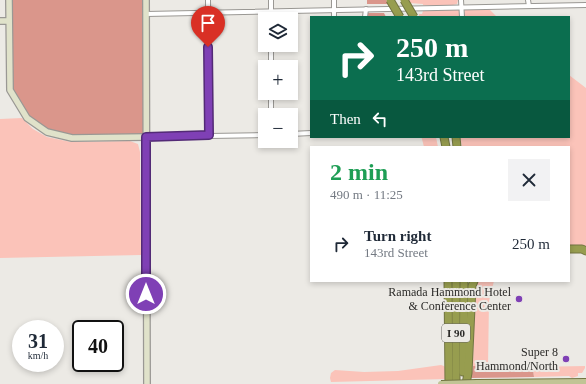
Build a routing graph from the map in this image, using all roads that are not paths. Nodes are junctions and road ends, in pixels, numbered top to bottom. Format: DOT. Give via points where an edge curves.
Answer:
graph roads {
  1 [pos="9,0"];
  2 [pos="146,0"];
  3 [pos="208,0"];
  4 [pos="271,0"];
  5 [pos="334,0"];
  6 [pos="390,0"];
  7 [pos="404,0"];
  8 [pos="461,0"];
  9 [pos="528,0"];
  10 [pos="586,5"];
  11 [pos="528,6"];
  12 [pos="461,7"];
  13 [pos="334,10"];
  14 [pos="366,10"];
  15 [pos="271,11"];
  16 [pos="208,13"];
  17 [pos="146,14"];
  18 [pos="334,16"];
  19 [pos="365,16"];
  20 [pos="399,16"];
  21 [pos="413,16"];
  22 [pos="462,16"];
  23 [pos="0,21"];
  24 [pos="9,21"];
  25 [pos="310,133"];
  26 [pos="298,134"];
  27 [pos="209,135"];
  28 [pos="258,135"];
  29 [pos="146,137"];
  30 [pos="570,249"];
  31 [pos="586,251"];
  32 [pos="448,282"];
  33 [pos="456,282"];
  34 [pos="464,282"];
  35 [pos="474,282"];
  36 [pos="586,382"];
  37 [pos="477,383"];
  38 [pos="147,384"];
  39 [pos="440,384"];
  40 [pos="449,384"];
  41 [pos="456,384"];
  42 [pos="464,384"];
  1 -- 24 [label="street"];
  2 -- 17 [label="street"];
  3 -- 16 [label="street"];
  4 -- 15 [label="street"];
  5 -- 13 [label="street"];
  6 -- 20 [label="highway, bridge"];
  7 -- 21 [label="highway, bridge"];
  8 -- 12 [label="street"];
  9 -- 11 [label="street"];
  10 -- 11 [label="street"];
  11 -- 12 [label="street"];
  12 -- 14 [label="street"];
  12 -- 22 [label="street"];
  13 -- 14 [label="street"];
  13 -- 15 [label="street"];
  13 -- 18 [label="street"];
  14 -- 19 [label="street"];
  15 -- 16 [label="street"];
  16 -- 17 [label="street"];
  16 -- 27 [label="street"];
  17 -- 29 [label="street"];
  23 -- 24 [label="street"];
  24 -- 29 [label="street" via="10,90 28,118 47,132 72,138"];
  25 -- 26 [label="street"];
  27 -- 28 [label="street"];
  27 -- 29 [label="street"];
  29 -- 38 [label="street"];
  30 -- 31 [label="highway"];
  32 -- 40 [label="highway"];
  33 -- 41 [label="highway, I 90"];
  34 -- 42 [label="highway, I 90"];
  35 -- 42 [label="highway" via="468,373"];
  36 -- 37 [label="main road"];
  37 -- 39 [label="main road, bridge"];
}
